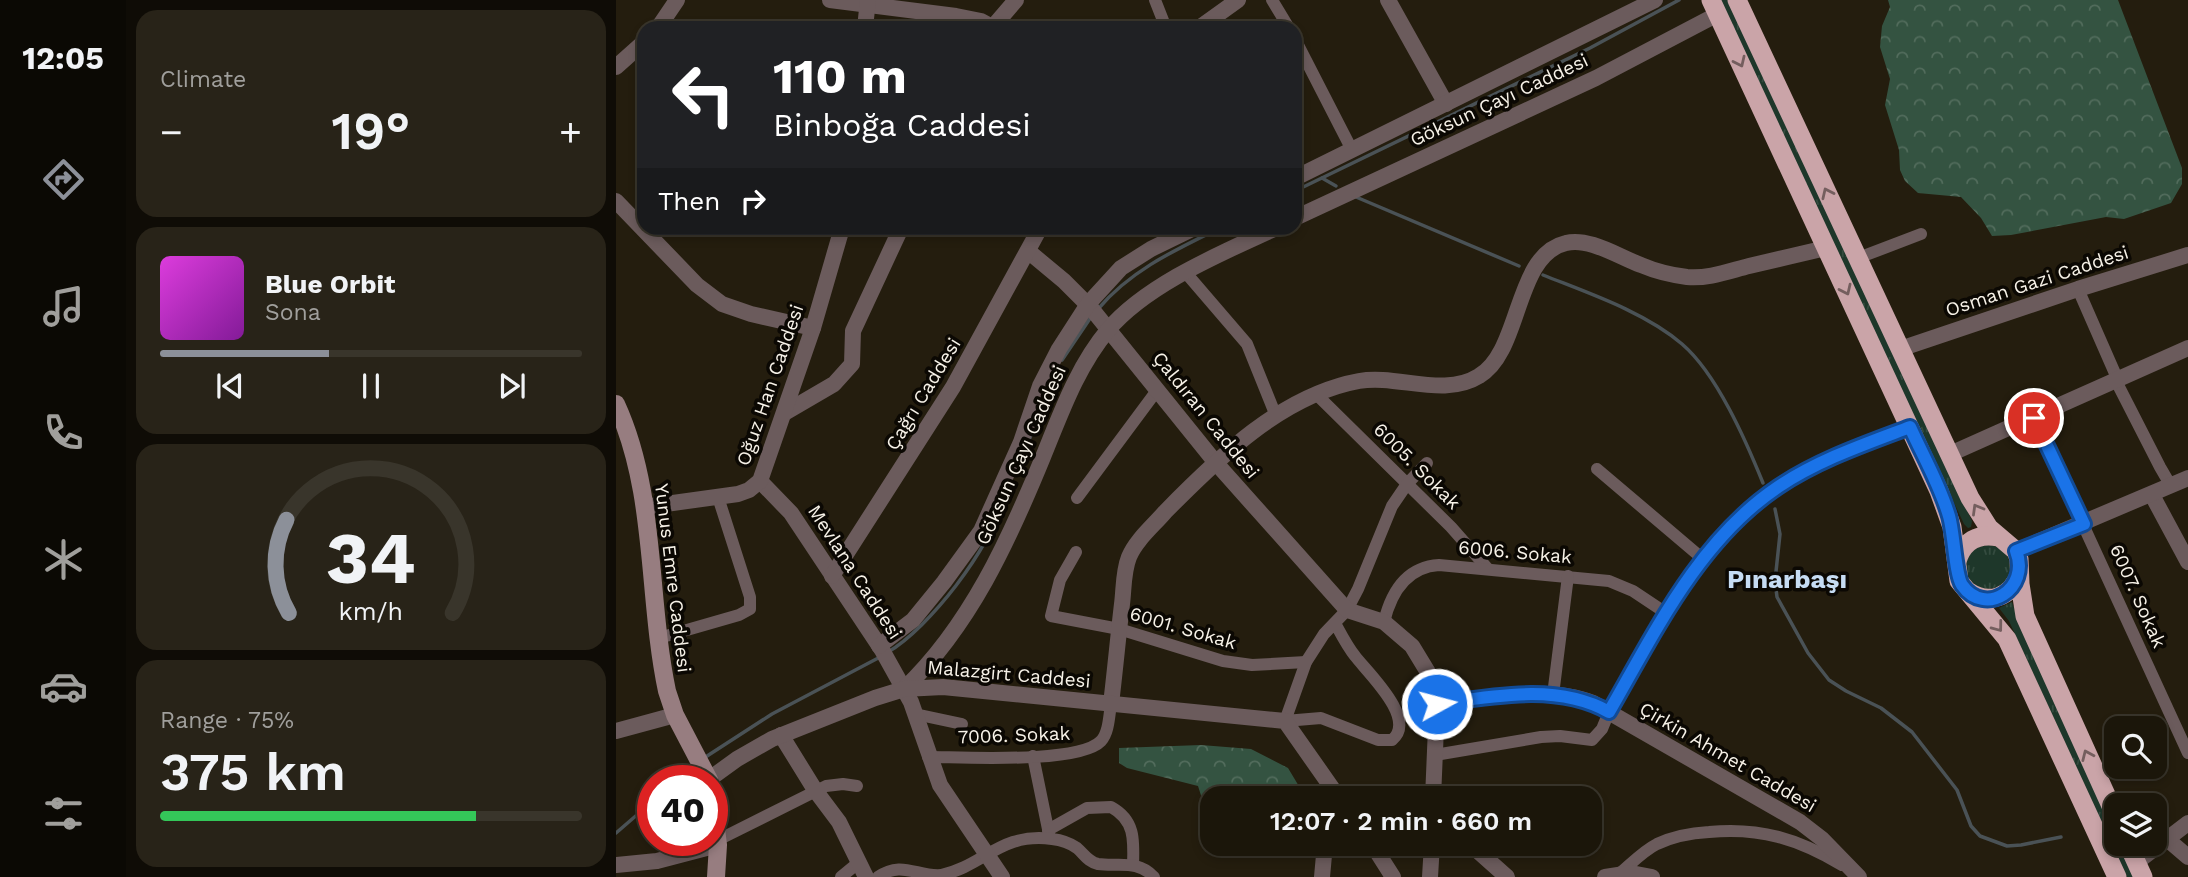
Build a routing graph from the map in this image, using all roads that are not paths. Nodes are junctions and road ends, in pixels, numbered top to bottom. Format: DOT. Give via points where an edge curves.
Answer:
graph roads {
  1 [pos="677,0"];
  2 [pos="830,0"];
  3 [pos="1016,0"];
  4 [pos="1155,0"];
  5 [pos="1238,0"];
  6 [pos="1272,0"];
  7 [pos="1388,0"];
  8 [pos="1655,0"];
  9 [pos="1737,0"];
  10 [pos="867,3"];
  11 [pos="1715,7"];
  12 [pos="663,21"];
  13 [pos="866,21"];
  14 [pos="981,21"];
  15 [pos="999,21"];
  16 [pos="1163,21"];
  17 [pos="1209,21"];
  18 [pos="1285,21"];
  19 [pos="637,48"];
  20 [pos="1302,53"];
  21 [pos="616,67"];
  22 [pos="1446,104"];
  23 [pos="1352,150"];
  24 [pos="1302,175"];
  25 [pos="616,201"];
  26 [pos="1302,215"];
  27 [pos="637,223"];
  28 [pos="1921,234"];
  29 [pos="648,235"];
  30 [pos="840,235"];
  31 [pos="898,235"];
  32 [pos="1036,235"];
  33 [pos="1175,235"];
  34 [pos="1262,235"];
  35 [pos="1826,248"];
  36 [pos="1028,251"];
  37 [pos="2188,255"];
  38 [pos="1858,258"];
  39 [pos="1186,273"];
  40 [pos="2078,289"];
  41 [pos="1090,306"];
  42 [pos="1106,326"];
  43 [pos="814,328"];
  44 [pos="2188,348"];
  45 [pos="1900,349"];
  46 [pos="2116,379"];
  47 [pos="1158,389"];
  48 [pos="1316,394"];
  49 [pos="616,404"];
  50 [pos="786,412"];
  51 [pos="1276,415"];
  52 [pos="2034,418"];
  53 [pos="1910,427"];
  54 [pos="1950,454"];
  55 [pos="1216,463"];
  56 [pos="1427,463"];
  57 [pos="1597,469"];
  58 [pos="2188,478"];
  59 [pos="760,481"];
  60 [pos="1408,484"];
  61 [pos="2171,486"];
  62 [pos="2152,495"];
  63 [pos="718,497"];
  64 [pos="1077,498"];
  65 [pos="645,507"];
  66 [pos="2084,524"];
  67 [pos="1998,537"];
  68 [pos="2016,551"];
  69 [pos="1076,552"];
  70 [pos="1703,559"];
  71 [pos="1957,561"];
  72 [pos="2188,562"];
  73 [pos="1488,569"];
  74 [pos="2019,575"];
  75 [pos="832,576"];
  76 [pos="1568,576"];
  77 [pos="1968,592"];
  78 [pos="1346,610"];
  79 [pos="1666,613"];
  80 [pos="1384,622"];
  81 [pos="1335,623"];
  82 [pos="1119,629"];
  83 [pos="659,638"];
  84 [pos="880,648"];
  85 [pos="1306,662"];
  86 [pos="901,683"];
  87 [pos="1553,695"];
  88 [pos="1111,704"];
  89 [pos="1437,704"];
  90 [pos="1609,712"];
  91 [pos="915,714"];
  92 [pos="676,715"];
  93 [pos="1285,721"];
  94 [pos="962,724"];
  95 [pos="616,731"];
  96 [pos="782,735"];
  97 [pos="2188,754"];
  98 [pos="1435,755"];
  99 [pos="1033,756"];
  100 [pos="928,757"];
  101 [pos="701,765"];
  102 [pos="728,766"];
  103 [pos="1325,779"];
  104 [pos="857,786"];
  105 [pos="1325,786"];
  106 [pos="1330,786"];
  107 [pos="1434,786"];
  108 [pos="815,790"];
  109 [pos="2105,793"];
  110 [pos="2188,823"];
  111 [pos="1049,834"];
  112 [pos="728,837"];
  113 [pos="2167,839"];
  114 [pos="987,853"];
  115 [pos="673,856"];
  116 [pos="717,856"];
  117 [pos="1324,856"];
  118 [pos="1379,856"];
  119 [pos="1431,856"];
  120 [pos="2152,856"];
  121 [pos="2188,857"];
  122 [pos="1133,864"];
  123 [pos="616,865"];
  124 [pos="1489,869"];
  125 [pos="862,870"];
  126 [pos="2140,870"];
  127 [pos="1612,875"];
  128 [pos="1858,876"];
  129 [pos="716,877"];
  130 [pos="841,877"];
  131 [pos="878,877"];
  132 [pos="1002,877"];
  133 [pos="1154,877"];
  134 [pos="1322,877"];
  135 [pos="1393,877"];
  136 [pos="1430,877"];
  137 [pos="1507,877"];
  138 [pos="1653,877"];
  139 [pos="2118,877"];
  1 -- 12 [label="street"];
  2 -- 10 [label="street"];
  3 -- 15 [label="street"];
  4 -- 16 [label="street"];
  5 -- 17 [label="street"];
  6 -- 18 [label="street"];
  7 -- 22 [label="street"];
  8 -- 22 [label="street, Göksun Çayı Caddesi"];
  38 -- 9 [label="highway, one-way"];
  10 -- 13 [label="street"];
  10 -- 14 [label="street"];
  11 -- 26 [label="street, Göksun Çayı Caddesi" via="1584,84"];
  11 -- 35 [label="highway, one-way"];
  19 -- 21 [label="street"];
  20 -- 23 [label="street"];
  22 -- 23 [label="street, Göksun Çayı Caddesi"];
  23 -- 24 [label="street, Göksun Çayı Caddesi"];
  25 -- 27 [label="street"];
  28 -- 38 [label="street"];
  29 -- 43 [label="street" via="696,285 722,304"];
  30 -- 43 [label="street, Oğuz Han Caddesi"];
  31 -- 50 [label="street" via="853,331 852,364 834,384"];
  32 -- 36 [label="street, Çağrı Caddesi"];
  33 -- 41 [label="street, Göksun Çayı Caddesi" via="1121,268"];
  34 -- 39 [label="street, Göksun Çayı Caddesi"];
  35 -- 48 [label="street" via="1690,277 1655,270 1589,245 1563,243 1536,266 1496,360 1481,376 1447,384 1364,380"];
  35 -- 53 [label="highway, one-way"];
  36 -- 41 [label="street, Çaldıran Caddesi"];
  36 -- 75 [label="street, Çağrı Caddesi" via="953,387"];
  37 -- 40 [label="street, Osman Gazi Caddesi"];
  38 -- 45 [label="highway"];
  39 -- 42 [label="street, Göksun Çayı Caddesi"];
  39 -- 51 [label="street" via="1247,344"];
  40 -- 45 [label="street, Osman Gazi Caddesi"];
  40 -- 46 [label="street"];
  41 -- 42 [label="street, Çaldıran Caddesi"];
  41 -- 84 [label="street, Göksun Çayı Caddesi" via="1044,376 1017,452 981,531 919,613"];
  42 -- 47 [label="street, Çaldıran Caddesi"];
  42 -- 86 [label="street, Göksun Çayı Caddesi" via="1069,393 994,567 922,671"];
  43 -- 50 [label="street, Oğuz Han Caddesi"];
  44 -- 46 [label="street"];
  45 -- 54 [label="highway"];
  46 -- 52 [label="street"];
  46 -- 61 [label="street"];
  47 -- 55 [label="street, Çaldıran Caddesi"];
  47 -- 64 [label="street"];
  48 -- 51 [label="street"];
  48 -- 60 [label="street, 6005. Sokak"];
  49 -- 65 [label="main road, Yunus Emre Caddesi"];
  50 -- 59 [label="street, Oğuz Han Caddesi"];
  51 -- 55 [label="street"];
  52 -- 54 [label="street"];
  52 -- 66 [label="street, 6007. Sokak"];
  53 -- 70 [label="street" via="1821,463 1776,488 1738,520"];
  53 -- 71 [label="highway" via="1944,503"];
  67 -- 54 [label="highway, one-way" via="1977,511"];
  55 -- 78 [label="street, Çaldıran Caddesi"];
  55 -- 82 [label="street" via="1133,549 1125,572"];
  56 -- 60 [label="street"];
  57 -- 70 [label="street"];
  58 -- 61 [label="street"];
  59 -- 63 [label="street, Oğuz Han Caddesi" via="749,490"];
  59 -- 75 [label="street, Mevlana Caddesi" via="783,503"];
  60 -- 73 [label="street, 6005. Sokak"];
  60 -- 78 [label="street" via="1384,520"];
  61 -- 62 [label="street"];
  62 -- 66 [label="street"];
  62 -- 72 [label="street"];
  63 -- 65 [label="street, Oğuz Han Caddesi"];
  63 -- 83 [label="street" via="750,609"];
  65 -- 83 [label="main road, Yunus Emre Caddesi"];
  66 -- 68 [label="street"];
  66 -- 97 [label="street, 6007. Sokak"];
  67 -- 68 [label="highway"];
  67 -- 71 [label="highway" via="1984,535 1969,541"];
  68 -- 74 [label="highway"];
  69 -- 82 [label="street, 6001. Sokak" via="1060,580 1051,616"];
  70 -- 79 [label="street"];
  71 -- 77 [label="highway" via="1959,581"];
  73 -- 76 [label="street, 6006. Sokak"];
  73 -- 80 [label="street, 6006. Sokak" via="1439,565 1418,569 1394,593"];
  74 -- 77 [label="highway" via="2010,590 1997,598"];
  109 -- 74 [label="highway, one-way" via="2030,628"];
  75 -- 84 [label="street, Mevlana Caddesi"];
  76 -- 79 [label="street, 6006. Sokak" via="1620,585"];
  76 -- 87 [label="street"];
  77 -- 139 [label="highway, one-way" via="2007,639"];
  78 -- 80 [label="street"];
  78 -- 81 [label="street"];
  79 -- 90 [label="street"];
  80 -- 89 [label="street" via="1421,659"];
  81 -- 85 [label="street"];
  81 -- 93 [label="street" via="1357,659 1384,689 1398,724 1395,737 1378,740 1321,718"];
  82 -- 85 [label="street, 6001. Sokak" via="1223,661"];
  82 -- 88 [label="street"];
  83 -- 92 [label="main road, Yunus Emre Caddesi" via="667,691"];
  84 -- 86 [label="street, Mevlana Caddesi"];
  85 -- 93 [label="street"];
  86 -- 88 [label="street, Malazgirt Caddesi"];
  86 -- 91 [label="street, Mevlana Caddesi"];
  86 -- 96 [label="street, Malazgirt Caddesi"];
  87 -- 89 [label="street, Çirkin Ahmet Caddesi"];
  87 -- 90 [label="street, Çirkin Ahmet Caddesi" via="1582,699"];
  88 -- 93 [label="street, Malazgirt Caddesi"];
  88 -- 99 [label="street, 7006. Sokak" via="1105,735 1093,747"];
  89 -- 98 [label="street"];
  90 -- 98 [label="street" via="1592,740 1541,737"];
  90 -- 128 [label="street, Çirkin Ahmet Caddesi" via="1800,822"];
  91 -- 94 [label="street"];
  91 -- 100 [label="street, Mevlana Caddesi"];
  92 -- 95 [label="street"];
  92 -- 101 [label="main road, Yunus Emre Caddesi"];
  93 -- 103 [label="street"];
  96 -- 102 [label="street, Malazgirt Caddesi"];
  96 -- 108 [label="street"];
  98 -- 107 [label="street"];
  99 -- 100 [label="street, 7006. Sokak"];
  99 -- 111 [label="street"];
  100 -- 114 [label="street, Mevlana Caddesi" via="947,797"];
  103 -- 105 [label="street"];
  103 -- 106 [label="street"];
  104 -- 108 [label="street" via="835,784"];
  108 -- 112 [label="street"];
  108 -- 125 [label="street" via="839,822"];
  110 -- 113 [label="street"];
  111 -- 114 [label="street" via="1023,838"];
  111 -- 122 [label="street" via="1097,864"];
  111 -- 122 [label="street" via="1087,808 1111,807 1131,828"];
  113 -- 121 [label="street"];
  114 -- 131 [label="street" via="940,875 901,869"];
  114 -- 132 [label="street, Mevlana Caddesi"];
  115 -- 123 [label="street"];
  116 -- 129 [label="main road"];
  117 -- 134 [label="street"];
  118 -- 135 [label="street"];
  119 -- 136 [label="street"];
  120 -- 126 [label="street"];
  122 -- 133 [label="street"];
  124 -- 137 [label="street"];
  125 -- 130 [label="street"];
  127 -- 128 [label="street" via="1668,839 1741,830 1786,838"];
  127 -- 138 [label="street"];
}
